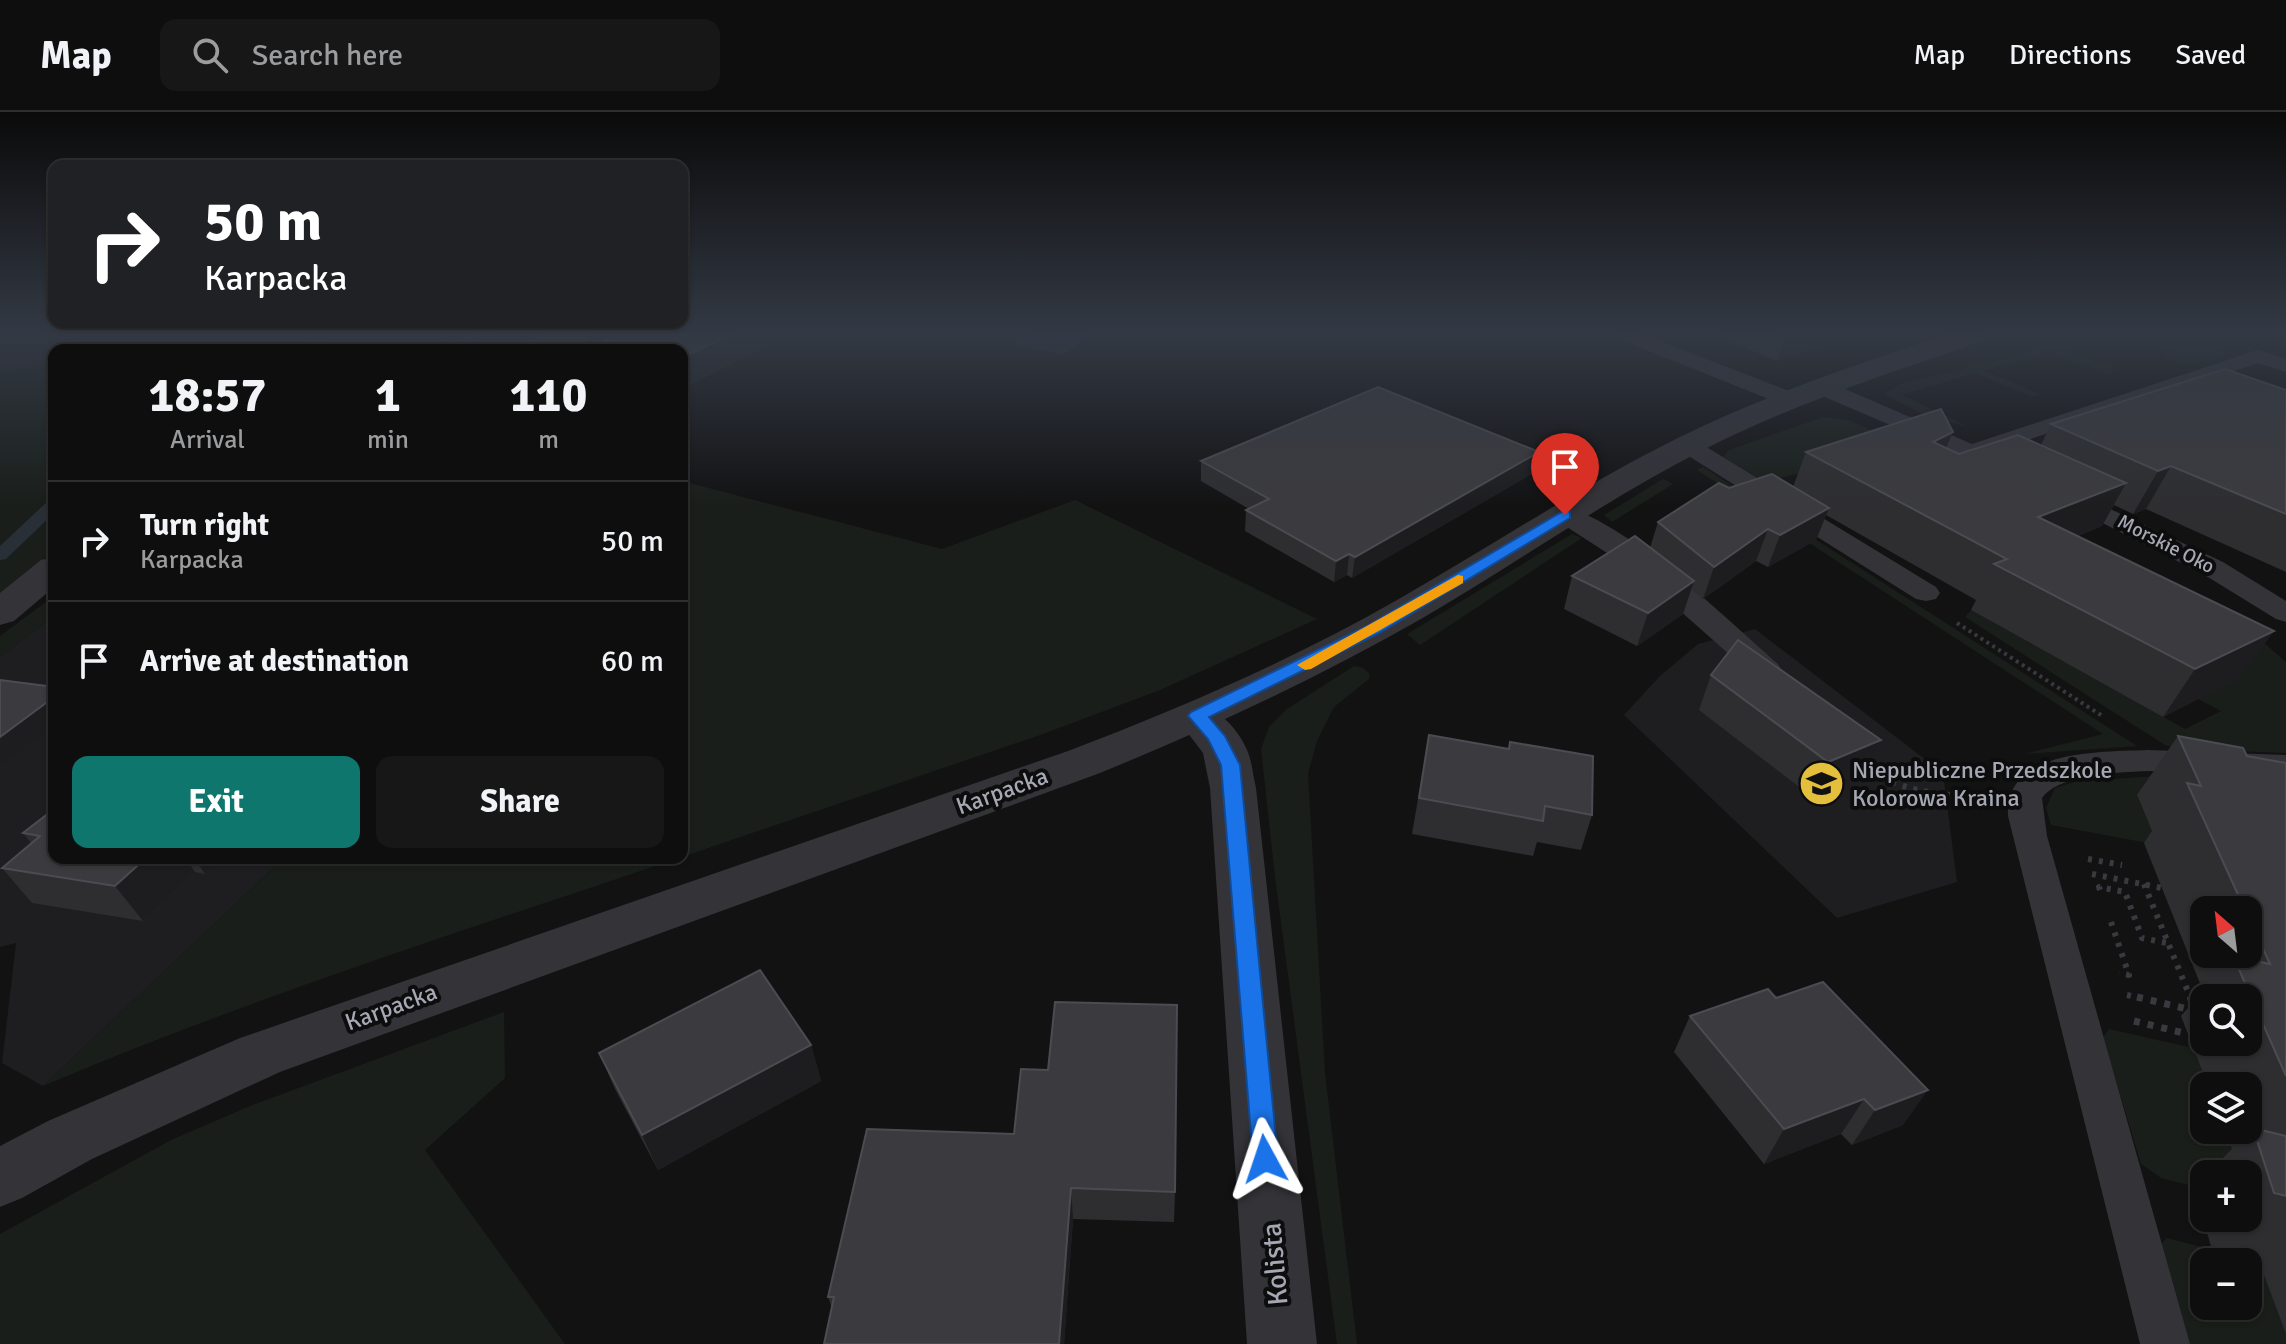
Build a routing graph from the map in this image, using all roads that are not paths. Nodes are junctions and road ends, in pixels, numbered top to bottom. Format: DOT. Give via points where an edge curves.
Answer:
graph roads {
  1 [pos="2149,392"];
  2 [pos="1805,393"];
  3 [pos="1687,445"];
  4 [pos="1973,451"];
  5 [pos="1565,515"];
  6 [pos="48,573"];
  7 [pos="1926,593"];
  8 [pos="0,613"];
  9 [pos="2286,613"];
  10 [pos="1786,688"];
  11 [pos="1197,716"];
  12 [pos="2286,766"];
  13 [pos="0,1178"];
  14 [pos="1282,1344"];
  15 [pos="2165,1344"];
  1 -- 4 [label="lane"];
  2 -- 3 [label="street, Karpacka"];
  2 -- 4 [label="lane, Morskie Oko"];
  3 -- 5 [label="street, Karpacka"];
  3 -- 7 [label="lane"];
  4 -- 9 [label="lane, Morskie Oko" via="2165,542"];
  5 -- 10 [label="lane" via="1634,559"];
  5 -- 11 [label="street, Karpacka" via="1373,630"];
  6 -- 8 [label="street"];
  11 -- 13 [label="street, Karpacka" via="1084,762 260,1055 70,1140"];
  11 -- 14 [label="street, Kolista" via="1225,750 1233,788"];
  12 -- 15 [label="lane" via="2098,763 2049,773 2027,792 2024,810 2036,863"];
}
